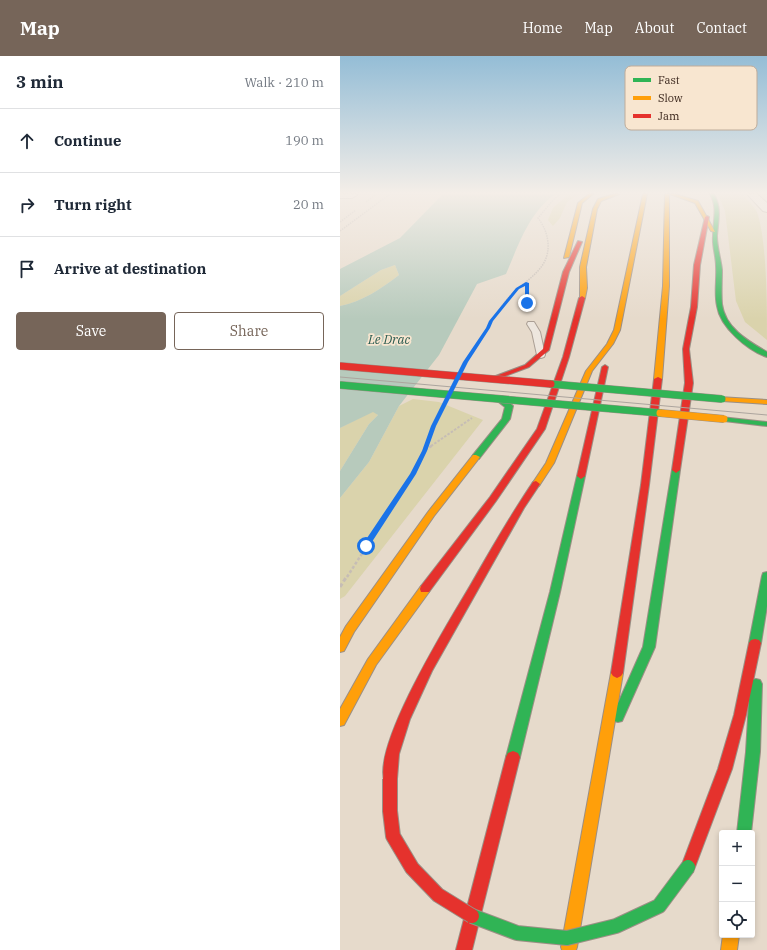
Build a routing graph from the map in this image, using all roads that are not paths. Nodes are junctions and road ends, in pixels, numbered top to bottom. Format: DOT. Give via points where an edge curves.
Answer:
graph roads {
  1 [pos="715,235"];
  2 [pos="572,236"];
  3 [pos="583,236"];
  4 [pos="589,236"];
  5 [pos="636,236"];
  6 [pos="668,236"];
  7 [pos="703,236"];
  8 [pos="566,272"];
  9 [pos="532,324"];
  10 [pos="610,344"];
  11 [pos="541,355"];
  12 [pos="767,355"];
  13 [pos="340,366"];
  14 [pos="495,378"];
  15 [pos="340,385"];
  16 [pos="499,398"];
  17 [pos="767,402"];
  18 [pos="767,424"];
  19 [pos="767,576"];
  20 [pos="760,621"];
  21 [pos="340,648"];
  22 [pos="340,721"];
  23 [pos="606,742"];
  24 [pos="744,830"];
  25 [pos="731,938"];
  26 [pos="464,950"];
  27 [pos="569,950"];
  28 [pos="729,950"];
  1 -- 12 [label="main road" via="716,254 720,265 720,308 726,323 744,341"];
  2 -- 8 [label="main road"];
  3 -- 8 [label="main road"];
  4 -- 22 [label="main road" via="579,312 542,429 493,499 395,628 372,662"];
  5 -- 10 [label="main road" via="617,330"];
  6 -- 23 [label="main road" via="664,335 645,485"];
  7 -- 23 [label="main road" via="686,350 689,383 649,647"];
  8 -- 11 [label="main road" via="548,343"];
  9 -- 11 [label="lane"];
  10 -- 20 [label="main road, bridge" via="589,371 550,463 520,508 427,669 404,719 392,754 390,811 393,836 412,868 438,895 472,916 517,933 567,938 616,926 659,906 688,867 716,795 735,733"];
  10 -- 26 [label="main road" via="555,592"];
  11 -- 14 [label="main road" via="518,370"];
  13 -- 14 [label="main road, bridge"];
  14 -- 17 [label="main road, bridge"];
  15 -- 16 [label="main road, bridge"];
  16 -- 18 [label="main road, bridge"];
  16 -- 21 [label="main road" via="509,406 506,419 431,514 350,629"];
  19 -- 20 [label="main road"];
  20 -- 24 [label="main road" via="753,752"];
  23 -- 27 [label="main road"];
  25 -- 28 [label="main road"];
}
